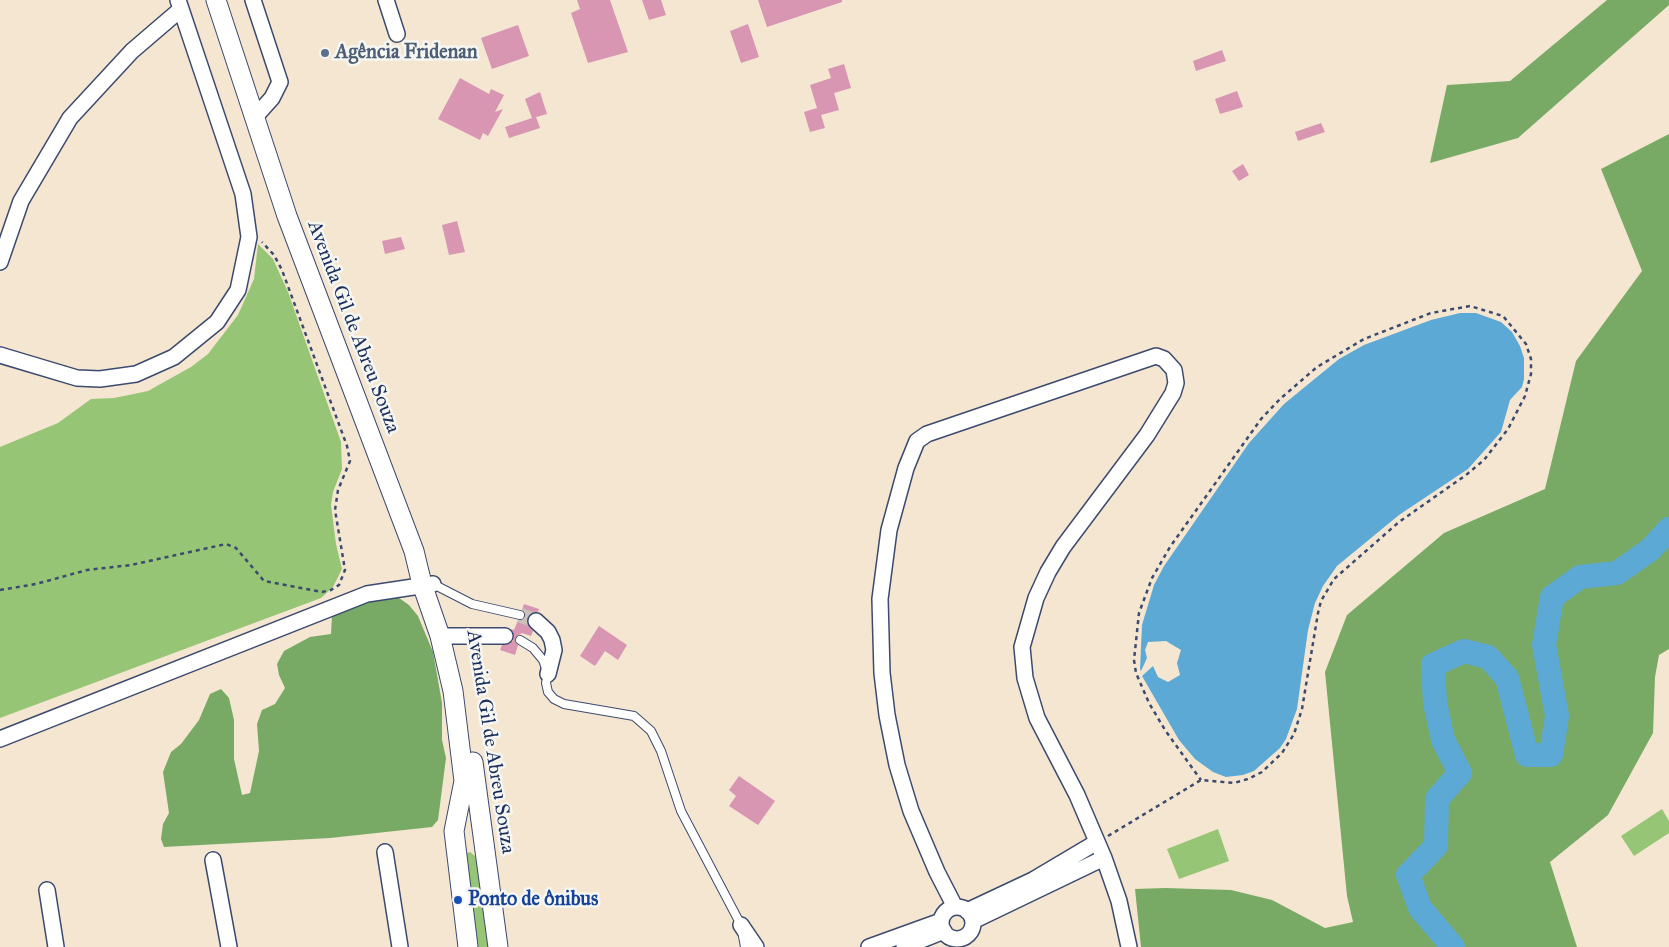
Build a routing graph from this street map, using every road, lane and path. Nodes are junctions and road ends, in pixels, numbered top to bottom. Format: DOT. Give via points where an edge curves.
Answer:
graph roads {
  1 [pos="216,0"];
  2 [pos="253,0"];
  3 [pos="386,0"];
  4 [pos="179,5"];
  5 [pos="397,34"];
  6 [pos="256,117"];
  7 [pos="249,237"];
  8 [pos="0,262"];
  9 [pos="0,355"];
  10 [pos="427,584"];
  11 [pos="0,590"];
  12 [pos="520,615"];
  13 [pos="536,621"];
  14 [pos="446,635"];
  15 [pos="512,638"];
  16 [pos="548,674"];
  17 [pos="0,739"];
  18 [pos="1201,780"];
  19 [pos="1097,842"];
  20 [pos="456,850"];
  21 [pos="385,852"];
  22 [pos="1104,858"];
  23 [pos="213,860"];
  24 [pos="488,878"];
  25 [pos="47,890"];
  26 [pos="965,913"];
  27 [pos="741,925"];
  28 [pos="942,926"];
  29 [pos="466,941"];
  30 [pos="963,943"];
  31 [pos="56,947"];
  32 [pos="229,947"];
  33 [pos="400,947"];
  34 [pos="498,947"];
  35 [pos="745,947"];
  36 [pos="756,947"];
  37 [pos="869,947"];
  38 [pos="904,947"];
  39 [pos="1129,947"];
  1 -- 6 [label="street, Avenida Gil de Abreu Souza"];
  2 -- 6 [label="street" via="280,82"];
  3 -- 5 [label="street"];
  4 -- 7 [label="street" via="243,194"];
  4 -- 8 [label="street" via="70,118 20,201"];
  6 -- 10 [label="street, Avenida Gil de Abreu Souza" via="287,216"];
  7 -- 9 [label="street" via="238,290 217,322 174,357 136,374 100,379 77,378"];
  7 -- 11 [label="path" via="266,245 282,270 347,446 350,461 338,490 335,510 345,570 339,585 322,592 264,582 236,548 226,544"];
  10 -- 12 [label="lane" via="472,604"];
  10 -- 14 [label="street, Avenida Gil de Abreu Souza"];
  10 -- 17 [label="street" via="367,594"];
  13 -- 16 [label="street" via="552,640 554,650"];
  14 -- 15 [label="street"];
  14 -- 20 [label="street, Avenida Gil de Abreu Souza" via="464,781 454,826"];
  14 -- 24 [label="street, Avenida Gil de Abreu Souza" via="465,704"];
  15 -- 16 [label="lane" via="528,644 538,654"];
  16 -- 27 [label="lane" via="546,684 554,699 564,704 634,716 651,731 681,811"];
  18 -- 18 [label="path" via="1149,703 1136,674 1134,660 1139,613 1152,578 1170,546 1261,420 1317,367 1364,338 1431,313 1470,306 1503,316 1526,344 1531,359 1525,396 1508,429 1484,460 1399,522 1334,579 1318,613 1302,709 1294,734 1282,753 1262,772 1248,779 1234,783"];
  18 -- 19 [label="path"];
  19 -- 22 [label="street"];
  19 -- 26 [label="street" via="1033,880"];
  19 -- 26 [label="street" via="1037,718 1025,678 1022,647 1036,598 1048,572 1147,435 1172,393 1176,383 1174,370 1164,359 1156,356 927,434 917,442 906,468 889,530 880,598 882,673 890,732 911,812 934,865"];
  20 -- 24 [label="street" via="462,845 472,844 480,855"];
  20 -- 29 [label="street, Avenida Gil de Abreu Souza"];
  21 -- 33 [label="street"];
  22 -- 26 [label="street"];
  22 -- 39 [label="street" via="1119,900"];
  23 -- 32 [label="street"];
  24 -- 34 [label="street, Avenida Gil de Abreu Souza"];
  25 -- 31 [label="street"];
  26 -- 28 [label="street" via="946,912"];
  26 -- 30 [label="street" via="970,933"];
  27 -- 35 [label="lane"];
  27 -- 36 [label="street"];
  28 -- 30 [label="street" via="952,938"];
  28 -- 37 [label="street"];
  28 -- 38 [label="street"];
}
